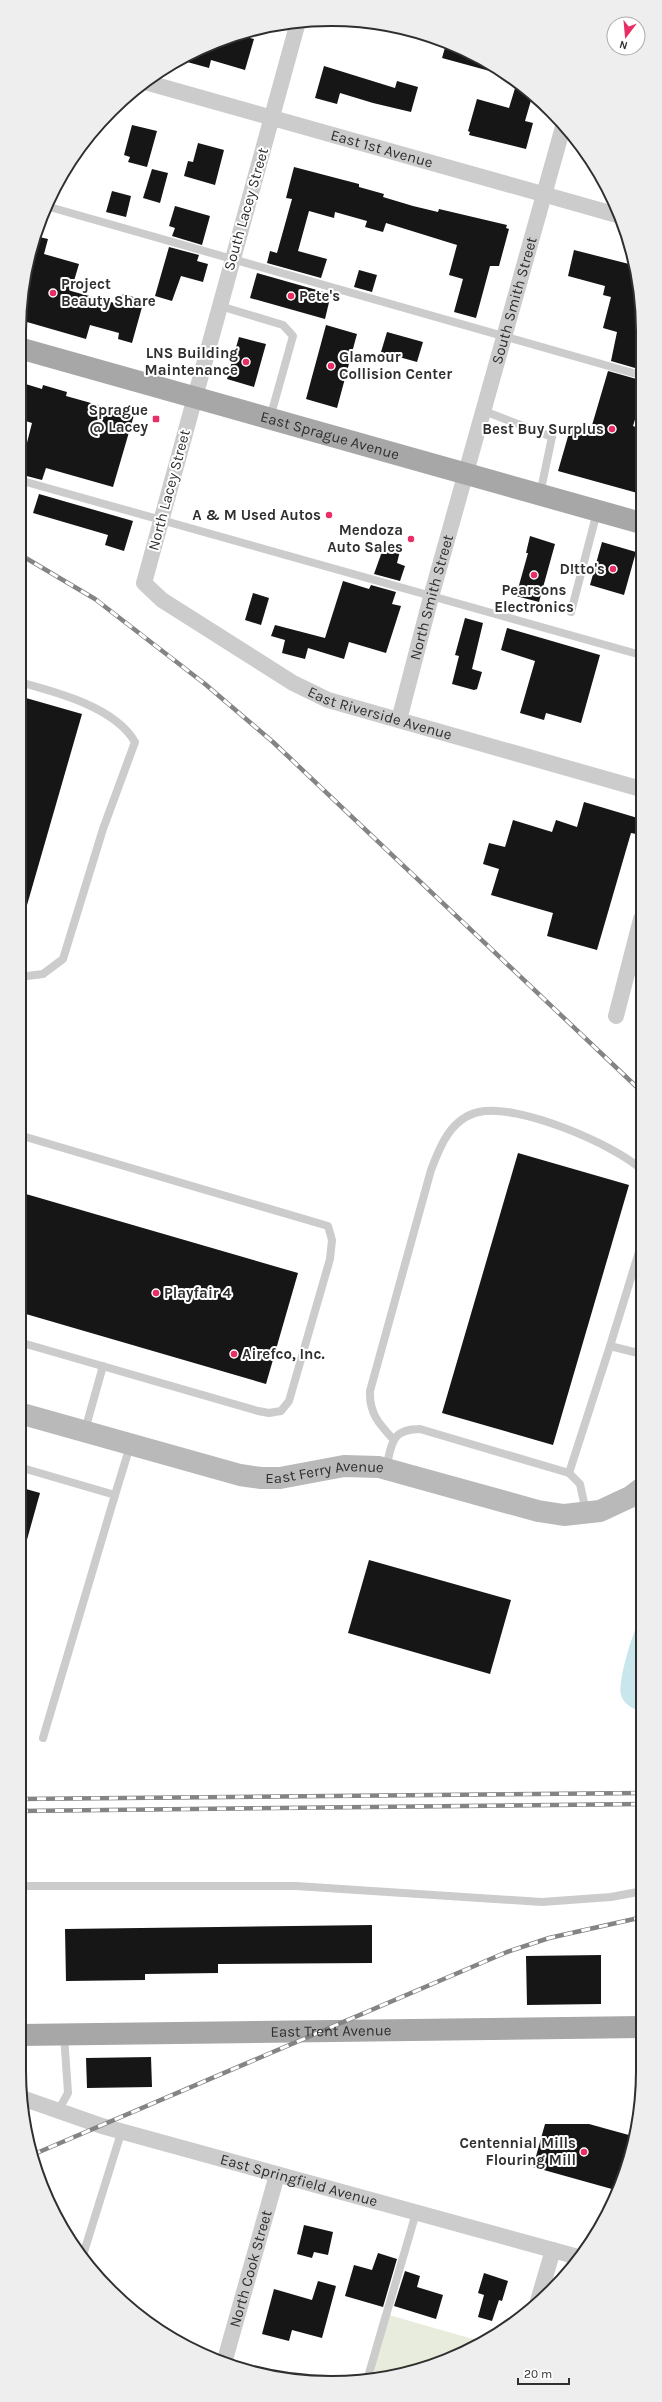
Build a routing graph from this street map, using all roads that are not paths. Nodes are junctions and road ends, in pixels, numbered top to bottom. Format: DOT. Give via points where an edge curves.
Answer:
graph roads {
  1 [pos="296,28"];
  2 [pos="152,84"];
  3 [pos="272,117"];
  4 [pos="562,132"];
  5 [pos="545,194"];
  6 [pos="52,208"];
  7 [pos="613,214"];
  8 [pos="232,260"];
  9 [pos="220,306"];
  10 [pos="505,337"];
  11 [pos="26,350"];
  12 [pos="636,373"];
  13 [pos="194,397"];
  14 [pos="484,411"];
  15 [pos="270,418"];
  16 [pos="467,474"];
  17 [pos="26,482"];
  18 [pos="540,495"];
  19 [pos="597,511"];
  20 [pos="161,519"];
  21 [pos="636,522"];
  22 [pos="144,583"];
  23 [pos="431,597"];
  24 [pos="571,612"];
  25 [pos="636,654"];
  26 [pos="26,684"];
  27 [pos="399,720"];
  28 [pos="636,787"];
  29 [pos="636,938"];
  30 [pos="26,976"];
  31 [pos="616,1016"];
  32 [pos="26,1137"];
  33 [pos="636,1166"];
  34 [pos="636,1262"];
  35 [pos="26,1344"];
  36 [pos="610,1346"];
  37 [pos="636,1352"];
  38 [pos="103,1366"];
  39 [pos="26,1415"];
  40 [pos="84,1432"];
  41 [pos="393,1439"];
  42 [pos="130,1445"];
  43 [pos="386,1468"];
  44 [pos="26,1469"];
  45 [pos="569,1473"];
  46 [pos="636,1492"];
  47 [pos="115,1495"];
  48 [pos="586,1513"];
  49 [pos="43,1738"];
  50 [pos="26,1886"];
  51 [pos="636,1892"];
  52 [pos="636,2028"];
  53 [pos="64,2035"];
  54 [pos="26,2036"];
  55 [pos="28,2100"];
  56 [pos="58,2111"];
  57 [pos="122,2130"];
  58 [pos="277,2175"];
  59 [pos="416,2213"];
  60 [pos="84,2250"];
  61 [pos="553,2250"];
  62 [pos="574,2256"];
  63 [pos="540,2293"];
  64 [pos="226,2357"];
  65 [pos="369,2373"];
  1 -- 3 [label="street, South Lacey Street"];
  2 -- 3 [label="street, East 1st Avenue"];
  3 -- 5 [label="street, East 1st Avenue"];
  3 -- 8 [label="street, South Lacey Street"];
  4 -- 5 [label="street, South Smith Street"];
  5 -- 7 [label="street, East 1st Avenue"];
  5 -- 10 [label="street, South Smith Street"];
  6 -- 8 [label="lane"];
  8 -- 9 [label="street, South Lacey Street"];
  8 -- 10 [label="lane"];
  9 -- 13 [label="street, South Lacey Street"];
  9 -- 15 [label="lane" via="283,325 293,336"];
  10 -- 12 [label="lane"];
  10 -- 14 [label="street, South Smith Street"];
  11 -- 13 [label="main road, East Sprague Avenue"];
  13 -- 15 [label="main road, East Sprague Avenue"];
  13 -- 20 [label="street, North Lacey Street"];
  14 -- 16 [label="street, South Smith Street"];
  14 -- 18 [label="lane" via="552,437"];
  15 -- 16 [label="main road, East Sprague Avenue"];
  16 -- 18 [label="main road, East Sprague Avenue"];
  16 -- 23 [label="street, North Smith Street"];
  17 -- 20 [label="lane"];
  18 -- 19 [label="main road, East Sprague Avenue"];
  19 -- 21 [label="main road, East Sprague Avenue"];
  19 -- 24 [label="lane"];
  20 -- 22 [label="street, North Lacey Street"];
  20 -- 23 [label="lane"];
  22 -- 27 [label="street, East Riverside Avenue" via="162,600 293,683 328,700"];
  23 -- 25 [label="lane"];
  23 -- 27 [label="street, North Smith Street"];
  26 -- 30 [label="lane" via="106,713 131,735 135,742 103,829 63,959 43,974"];
  27 -- 28 [label="street, East Riverside Avenue"];
  29 -- 31 [label="street"];
  32 -- 38 [label="lane" via="328,1226 332,1240 330,1259 289,1401 281,1411 258,1411"];
  33 -- 41 [label="lane" via="607,1147 545,1121 505,1110 479,1112 452,1128 440,1146 432,1170 370,1391 373,1414"];
  34 -- 36 [label="lane"];
  35 -- 38 [label="lane"];
  36 -- 37 [label="lane"];
  36 -- 45 [label="lane"];
  38 -- 40 [label="lane"];
  39 -- 40 [label="street, East Ferry Avenue"];
  40 -- 42 [label="street, East Ferry Avenue"];
  41 -- 43 [label="lane"];
  41 -- 45 [label="lane" via="399,1432 420,1429"];
  42 -- 43 [label="street, East Ferry Avenue" via="222,1471 261,1478 280,1478 344,1466"];
  42 -- 47 [label="lane"];
  43 -- 48 [label="street, East Ferry Avenue" via="538,1511 564,1515"];
  44 -- 47 [label="lane"];
  45 -- 48 [label="lane" via="580,1484"];
  46 -- 48 [label="street, East Ferry Avenue" via="600,1511"];
  47 -- 49 [label="lane"];
  50 -- 51 [label="lane" via="296,1886 542,1902 611,1897"];
  52 -- 53 [label="main road, East Trent Avenue"];
  53 -- 54 [label="main road, East Trent Avenue"];
  53 -- 56 [label="lane" via="68,2093"];
  55 -- 56 [label="street, East Springfield Avenue"];
  56 -- 57 [label="street, East Springfield Avenue"];
  57 -- 58 [label="street, East Springfield Avenue"];
  57 -- 60 [label="lane"];
  58 -- 59 [label="street, East Springfield Avenue"];
  58 -- 64 [label="street, North Cook Street"];
  59 -- 61 [label="street, East Springfield Avenue"];
  59 -- 65 [label="lane"];
  61 -- 62 [label="street, East Springfield Avenue"];
  61 -- 63 [label="street"];
}
